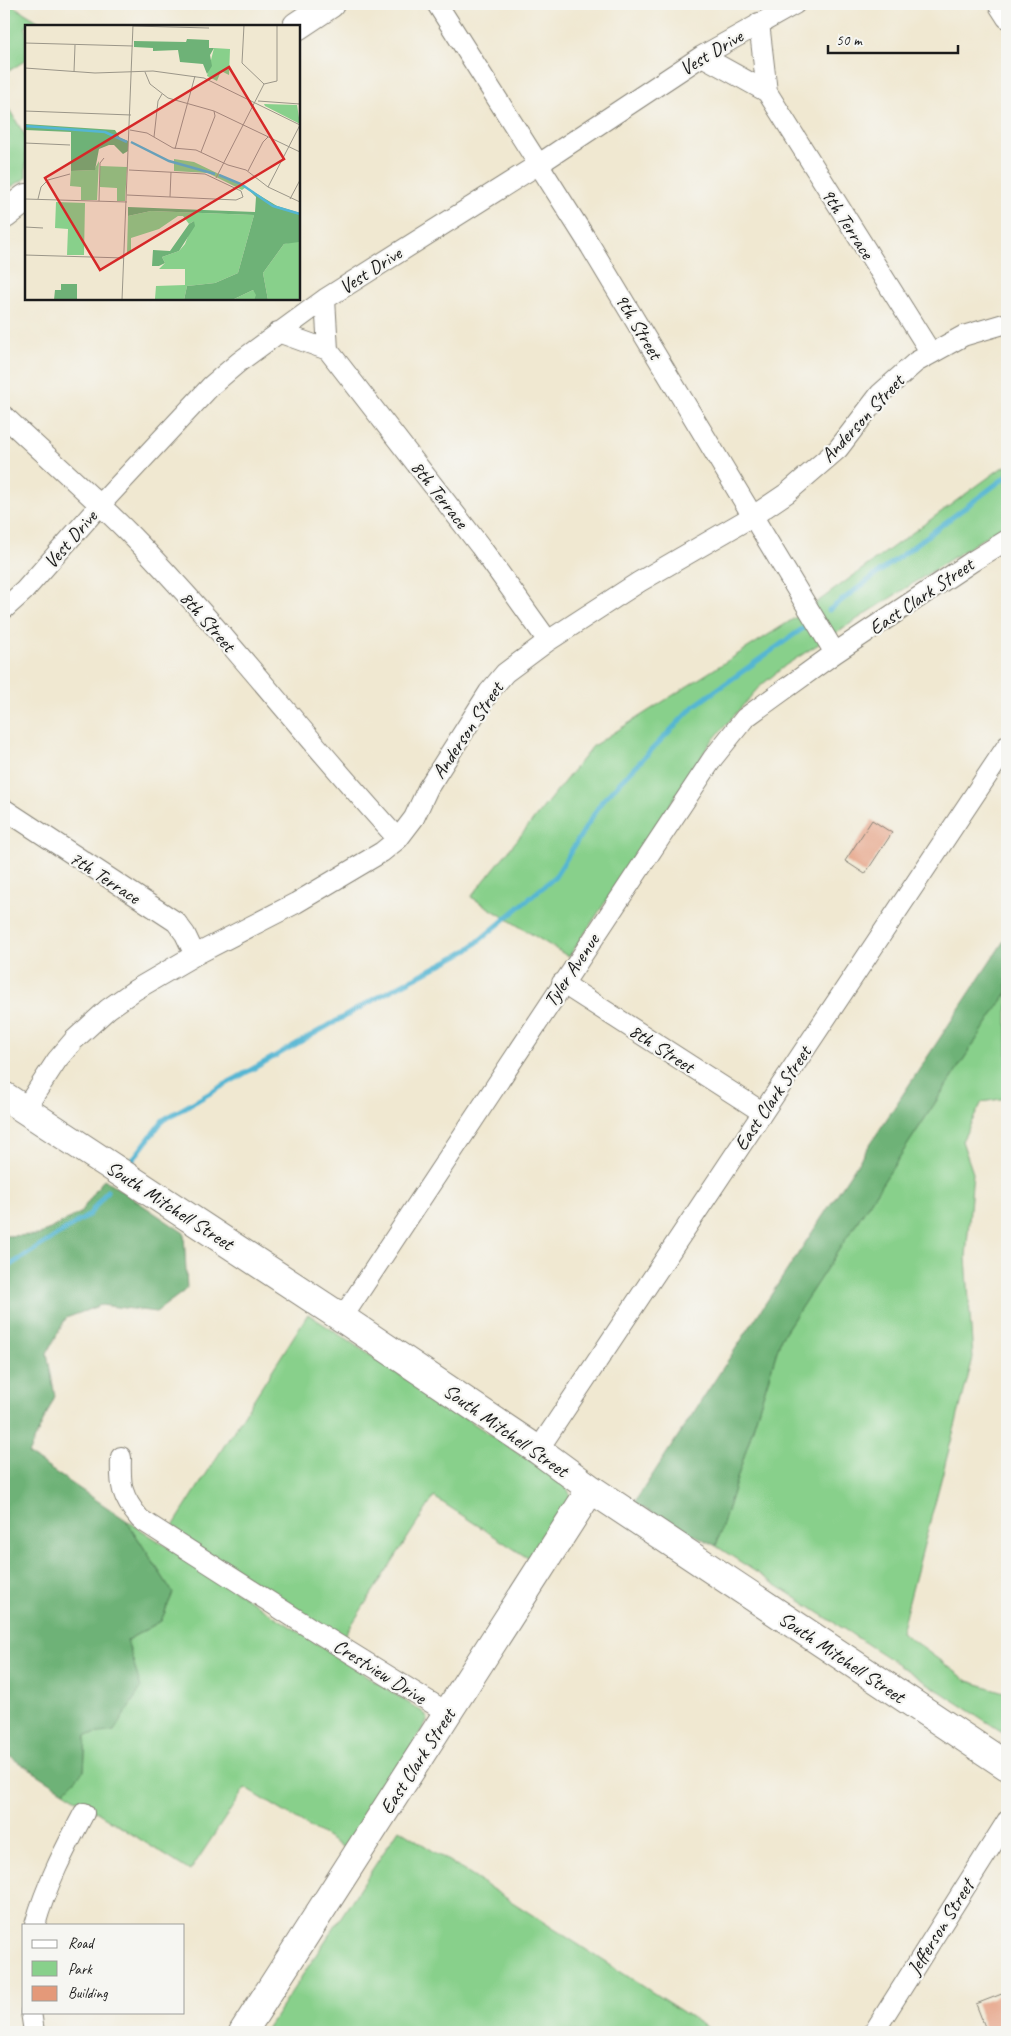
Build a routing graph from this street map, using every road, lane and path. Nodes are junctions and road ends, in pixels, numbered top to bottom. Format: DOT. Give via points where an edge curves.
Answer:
graph roads {
  1 [pos="330,4"];
  2 [pos="437,4"];
  3 [pos="795,4"];
  4 [pos="998,4"];
  5 [pos="1007,18"];
  6 [pos="759,23"];
  7 [pos="298,25"];
  8 [pos="702,56"];
  9 [pos="767,92"];
  10 [pos="539,164"];
  11 [pos="25,199"];
  12 [pos="4,215"];
  13 [pos="326,298"];
  14 [pos="1007,323"];
  15 [pos="278,332"];
  16 [pos="328,350"];
  17 [pos="931,353"];
  18 [pos="4,416"];
  19 [pos="100,506"];
  20 [pos="753,516"];
  21 [pos="1007,540"];
  22 [pos="4,608"];
  23 [pos="548,641"];
  24 [pos="835,653"];
  25 [pos="1007,746"];
  26 [pos="4,809"];
  27 [pos="398,839"];
  28 [pos="196,955"];
  29 [pos="562,983"];
  30 [pos="14,1103"];
  31 [pos="762,1112"];
  32 [pos="342,1318"];
  33 [pos="538,1450"];
  34 [pos="121,1457"];
  35 [pos="591,1489"];
  36 [pos="448,1713"];
  37 [pos="1007,1766"];
  38 [pos="84,1813"];
  39 [pos="1007,1821"];
  40 [pos="35,1924"];
  41 [pos="31,2014"];
  42 [pos="34,2032"];
  43 [pos="243,2032"];
  44 [pos="874,2032"];
  1 -- 7 [label="street"];
  2 -- 10 [label="street, 9th Street"];
  3 -- 6 [label="street, Vest Drive"];
  4 -- 5 [label="street"];
  6 -- 8 [label="street, Vest Drive"];
  6 -- 9 [label="street, 9th Terrace"];
  8 -- 9 [label="street, 9th Terrace"];
  8 -- 10 [label="street, Vest Drive"];
  9 -- 17 [label="street, 9th Terrace"];
  10 -- 13 [label="street, Vest Drive"];
  10 -- 20 [label="street, 9th Street"];
  11 -- 12 [label="street"];
  13 -- 15 [label="street, Vest Drive"];
  13 -- 16 [label="street"];
  14 -- 17 [label="street, Anderson Street" via="963,336"];
  15 -- 16 [label="street"];
  15 -- 19 [label="street, Vest Drive" via="212,385"];
  16 -- 23 [label="street, 8th Terrace" via="480,546"];
  17 -- 20 [label="street, Anderson Street" via="880,394 838,449 787,493"];
  18 -- 19 [label="street, 8th Street"];
  19 -- 22 [label="street, Vest Drive" via="24,591"];
  19 -- 27 [label="street, 8th Street" via="186,595"];
  20 -- 23 [label="street, Anderson Street" via="639,582"];
  20 -- 24 [label="street, 9th Street"];
  21 -- 24 [label="street, East Clark Street"];
  23 -- 27 [label="street, Anderson Street" via="505,673 489,692 428,788 414,818"];
  24 -- 29 [label="street, Tyler Avenue" via="745,718 713,758"];
  25 -- 31 [label="street, East Clark Street"];
  26 -- 28 [label="street, 7th Terrace" via="176,922"];
  27 -- 28 [label="street, Anderson Street" via="382,852 296,903"];
  28 -- 30 [label="street, Anderson Street" via="108,1009"];
  29 -- 31 [label="street, 8th Street"];
  29 -- 32 [label="street, Tyler Avenue"];
  30 -- 32 [label="street, South Mitchell Street"];
  31 -- 33 [label="street, East Clark Street"];
  32 -- 33 [label="street, South Mitchell Street"];
  33 -- 35 [label="street, South Mitchell Street"];
  34 -- 36 [label="street, Crestview Drive" via="120,1483 128,1504 140,1519"];
  35 -- 36 [label="street, East Clark Street"];
  35 -- 37 [label="street, South Mitchell Street"];
  36 -- 43 [label="street, East Clark Street"];
  38 -- 40 [label="street" via="62,1854"];
  39 -- 44 [label="street, Jefferson Street"];
  41 -- 42 [label="street"];
}
